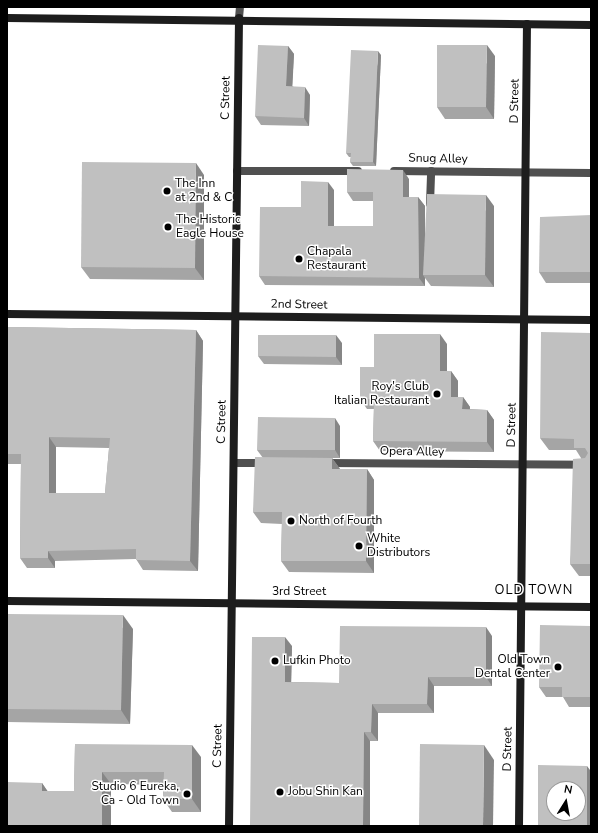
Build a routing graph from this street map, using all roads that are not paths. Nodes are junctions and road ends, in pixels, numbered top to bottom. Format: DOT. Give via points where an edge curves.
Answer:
graph roads {
  1 [pos="240,7"];
  2 [pos="7,18"];
  3 [pos="239,18"];
  4 [pos="527,24"];
  5 [pos="591,25"];
  6 [pos="237,171"];
  7 [pos="371,171"];
  8 [pos="387,171"];
  9 [pos="431,171"];
  10 [pos="526,172"];
  11 [pos="591,173"];
  12 [pos="430,211"];
  13 [pos="7,314"];
  14 [pos="235,316"];
  15 [pos="525,319"];
  16 [pos="591,320"];
  17 [pos="234,463"];
  18 [pos="273,463"];
  19 [pos="313,463"];
  20 [pos="523,465"];
  21 [pos="591,465"];
  22 [pos="7,601"];
  23 [pos="232,603"];
  24 [pos="522,606"];
  25 [pos="591,607"];
  26 [pos="229,826"];
  27 [pos="519,826"];
  1 -- 3 [label="street"];
  2 -- 3 [label="street"];
  3 -- 4 [label="street"];
  3 -- 6 [label="street, C Street"];
  4 -- 5 [label="street"];
  4 -- 10 [label="street, D Street"];
  6 -- 7 [label="street"];
  6 -- 14 [label="street, C Street"];
  8 -- 9 [label="street, Snug Alley"];
  9 -- 10 [label="street, Snug Alley"];
  9 -- 12 [label="street"];
  10 -- 11 [label="street, Snug Alley"];
  10 -- 15 [label="street, D Street"];
  13 -- 14 [label="street, 2nd Street"];
  14 -- 15 [label="street, 2nd Street"];
  14 -- 17 [label="street, C Street"];
  15 -- 16 [label="street, 2nd Street"];
  15 -- 20 [label="street, D Street"];
  17 -- 18 [label="street"];
  17 -- 23 [label="street, C Street"];
  19 -- 20 [label="street, Opera Alley"];
  20 -- 21 [label="street, Opera Alley"];
  20 -- 24 [label="street, D Street"];
  22 -- 23 [label="street, 3rd Street"];
  23 -- 24 [label="street, 3rd Street"];
  23 -- 26 [label="street, C Street"];
  24 -- 25 [label="street, 3rd Street"];
  24 -- 27 [label="street, D Street"];
}
